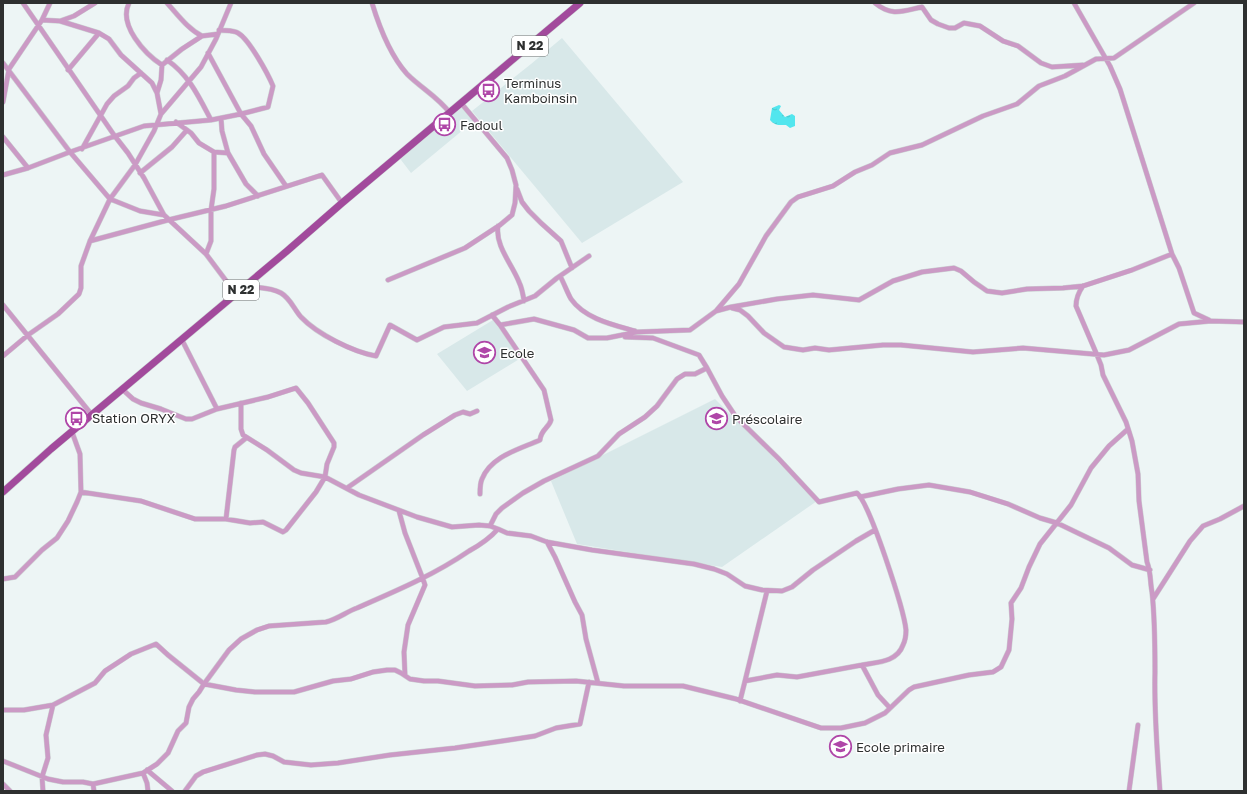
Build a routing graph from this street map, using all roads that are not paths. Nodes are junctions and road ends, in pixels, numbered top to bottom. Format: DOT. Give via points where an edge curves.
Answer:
graph roads {
  1 [pos="22,3"];
  2 [pos="50,3"];
  3 [pos="95,3"];
  4 [pos="129,3"];
  5 [pos="167,3"];
  6 [pos="231,3"];
  7 [pos="372,3"];
  8 [pos="580,3"];
  9 [pos="875,3"];
  10 [pos="1074,3"];
  11 [pos="1194,3"];
  12 [pos="60,21"];
  13 [pos="40,22"];
  14 [pos="219,32"];
  15 [pos="100,33"];
  16 [pos="202,36"];
  17 [pos="208,53"];
  18 [pos="1105,58"];
  19 [pos="167,60"];
  20 [pos="3,63"];
  21 [pos="162,65"];
  22 [pos="1083,65"];
  23 [pos="9,69"];
  24 [pos="68,70"];
  25 [pos="141,73"];
  26 [pos="189,82"];
  27 [pos="4,93"];
  28 [pos="157,93"];
  29 [pos="3,102"];
  30 [pos="461,103"];
  31 [pos="450,113"];
  32 [pos="161,114"];
  33 [pos="241,114"];
  34 [pos="100,115"];
  35 [pos="221,118"];
  36 [pos="211,120"];
  37 [pos="176,122"];
  38 [pos="157,125"];
  39 [pos="187,130"];
  40 [pos="114,135"];
  41 [pos="3,137"];
  42 [pos="82,149"];
  43 [pos="70,152"];
  44 [pos="214,152"];
  45 [pos="228,153"];
  46 [pos="135,164"];
  47 [pos="28,168"];
  48 [pos="140,173"];
  49 [pos="3,175"];
  50 [pos="286,186"];
  51 [pos="516,186"];
  52 [pos="258,196"];
  53 [pos="110,199"];
  54 [pos="342,203"];
  55 [pos="211,210"];
  56 [pos="164,215"];
  57 [pos="168,220"];
  58 [pos="498,226"];
  59 [pos="90,241"];
  60 [pos="206,254"];
  61 [pos="1172,254"];
  62 [pos="588,256"];
  63 [pos="572,268"];
  64 [pos="560,276"];
  65 [pos="388,280"];
  66 [pos="246,286"];
  67 [pos="1083,286"];
  68 [pos="236,294"];
  69 [pos="524,301"];
  70 [pos="3,306"];
  71 [pos="731,307"];
  72 [pos="716,311"];
  73 [pos="1194,313"];
  74 [pos="492,315"];
  75 [pos="1211,321"];
  76 [pos="1244,322"];
  77 [pos="1188,323"];
  78 [pos="500,325"];
  79 [pos="637,332"];
  80 [pos="28,335"];
  81 [pos="620,336"];
  82 [pos="182,340"];
  83 [pos="1097,355"];
  84 [pos="3,356"];
  85 [pos="708,368"];
  86 [pos="122,389"];
  87 [pos="242,403"];
  88 [pos="217,409"];
  89 [pos="477,411"];
  90 [pos="92,415"];
  91 [pos="1128,429"];
  92 [pos="72,432"];
  93 [pos="246,438"];
  94 [pos="325,476"];
  95 [pos="347,488"];
  96 [pos="3,492"];
  97 [pos="81,492"];
  98 [pos="480,494"];
  99 [pos="860,497"];
  100 [pos="1244,506"];
  101 [pos="399,510"];
  102 [pos="226,519"];
  103 [pos="1057,523"];
  104 [pos="490,526"];
  105 [pos="498,529"];
  106 [pos="875,530"];
  107 [pos="546,542"];
  108 [pos="1150,570"];
  109 [pos="3,579"];
  110 [pos="424,579"];
  111 [pos="767,591"];
  112 [pos="1153,598"];
  113 [pos="862,665"];
  114 [pos="405,676"];
  115 [pos="745,680"];
  116 [pos="589,682"];
  117 [pos="598,683"];
  118 [pos="204,684"];
  119 [pos="740,701"];
  120 [pos="54,705"];
  121 [pos="890,708"];
  122 [pos="3,710"];
  123 [pos="1138,725"];
  124 [pos="3,761"];
  125 [pos="147,770"];
  126 [pos="142,773"];
  127 [pos="42,777"];
  128 [pos="3,784"];
  129 [pos="93,784"];
  130 [pos="10,791"];
  131 [pos="43,791"];
  132 [pos="94,791"];
  133 [pos="148,791"];
  134 [pos="172,791"];
  135 [pos="184,791"];
  136 [pos="1129,791"];
  137 [pos="1160,791"];
  1 -- 13 [label="street"];
  2 -- 13 [label="street"];
  3 -- 12 [label="street"];
  4 -- 21 [label="street" via="126,19 135,38 146,52"];
  5 -- 16 [label="street" via="184,22"];
  6 -- 14 [label="street"];
  7 -- 31 [label="street" via="386,41 402,66"];
  8 -- 30 [label="main road, N 22"];
  9 -- 22 [label="street" via="890,12 922,7 931,20 949,28 964,23 980,26 1052,67"];
  10 -- 18 [label="street"];
  11 -- 18 [label="street" via="1114,58"];
  12 -- 13 [label="street"];
  12 -- 15 [label="street"];
  13 -- 23 [label="street"];
  13 -- 24 [label="street"];
  14 -- 16 [label="street"];
  14 -- 17 [label="street"];
  14 -- 33 [label="street" via="231,31 243,37 261,62 273,86 268,106"];
  15 -- 24 [label="street"];
  15 -- 25 [label="street"];
  16 -- 19 [label="street"];
  17 -- 26 [label="street"];
  17 -- 33 [label="street"];
  18 -- 22 [label="street"];
  18 -- 61 [label="street" via="1120,89"];
  19 -- 21 [label="street"];
  19 -- 26 [label="street" via="178,67"];
  20 -- 23 [label="street"];
  21 -- 28 [label="street"];
  22 -- 72 [label="street" via="1065,76 1039,86 1017,104 983,116 922,145 890,153 833,186 798,197 791,202 766,236 739,284"];
  23 -- 27 [label="street"];
  23 -- 43 [label="street"];
  24 -- 34 [label="street"];
  25 -- 28 [label="street" via="152,83"];
  25 -- 34 [label="street" via="110,100"];
  26 -- 32 [label="street"];
  26 -- 36 [label="street"];
  27 -- 29 [label="street"];
  28 -- 32 [label="street"];
  30 -- 31 [label="main road, N 22"];
  30 -- 51 [label="street" via="507,158"];
  31 -- 54 [label="main road, N 22"];
  32 -- 38 [label="street"];
  33 -- 35 [label="street"];
  33 -- 50 [label="street" via="251,126 264,154"];
  34 -- 40 [label="street"];
  34 -- 42 [label="street"];
  35 -- 36 [label="street"];
  35 -- 45 [label="street"];
  36 -- 37 [label="street"];
  37 -- 38 [label="street"];
  37 -- 39 [label="street"];
  38 -- 40 [label="street"];
  38 -- 46 [label="street"];
  39 -- 44 [label="street" via="199,143"];
  39 -- 48 [label="street" via="172,147"];
  40 -- 42 [label="street"];
  40 -- 46 [label="street"];
  41 -- 47 [label="street"];
  42 -- 43 [label="street"];
  43 -- 47 [label="street"];
  43 -- 53 [label="street"];
  44 -- 45 [label="street"];
  44 -- 55 [label="street"];
  45 -- 52 [label="street" via="246,184"];
  46 -- 48 [label="street"];
  46 -- 53 [label="street"];
  47 -- 49 [label="street"];
  48 -- 56 [label="street"];
  50 -- 52 [label="street"];
  50 -- 54 [label="street" via="322,175"];
  51 -- 58 [label="street" via="512,215"];
  51 -- 63 [label="street" via="528,211 561,241"];
  52 -- 55 [label="street"];
  53 -- 56 [label="street" via="140,211"];
  53 -- 59 [label="street"];
  54 -- 66 [label="main road, N 22"];
  55 -- 57 [label="street"];
  55 -- 60 [label="street" via="212,241"];
  56 -- 57 [label="street"];
  57 -- 59 [label="street"];
  57 -- 60 [label="street"];
  58 -- 65 [label="street" via="465,248"];
  58 -- 69 [label="street" via="497,236 520,283"];
  59 -- 80 [label="street" via="81,266 79,294 58,314"];
  60 -- 68 [label="street"];
  61 -- 67 [label="street"];
  61 -- 73 [label="street"];
  62 -- 63 [label="street"];
  63 -- 64 [label="street"];
  64 -- 69 [label="street"];
  64 -- 79 [label="street" via="572,299 583,310 604,322"];
  66 -- 68 [label="main road, N 22"];
  66 -- 74 [label="street" via="266,288 282,294 309,325 364,354 376,356 390,325 417,340 444,327 477,323"];
  67 -- 71 [label="street" via="1027,288 1002,294 987,291 962,271 954,268 922,272 893,281 859,300 813,295"];
  67 -- 83 [label="street" via="1076,298 1076,306"];
  68 -- 82 [label="main road, N 22"];
  69 -- 74 [label="street"];
  70 -- 80 [label="street"];
  71 -- 72 [label="street"];
  71 -- 83 [label="street" via="748,316 774,341 794,349 829,350 901,345 973,352 1023,348"];
  72 -- 79 [label="street" via="690,330"];
  73 -- 75 [label="street"];
  73 -- 77 [label="street"];
  74 -- 78 [label="street"];
  75 -- 76 [label="street"];
  75 -- 77 [label="street"];
  77 -- 83 [label="street" via="1179,324 1129,350"];
  78 -- 81 [label="street" via="534,319 574,330 588,338"];
  78 -- 98 [label="street" via="544,390 551,420 541,434 540,440 502,456 492,465 482,479"];
  79 -- 81 [label="street"];
  80 -- 84 [label="street"];
  80 -- 90 [label="street"];
  81 -- 85 [label="street" via="653,338 680,347 699,355"];
  82 -- 86 [label="main road, N 22"];
  82 -- 88 [label="street"];
  83 -- 91 [label="street"];
  85 -- 99 [label="street" via="736,417 819,502 856,493"];
  85 -- 104 [label="street" via="695,374 685,374 677,379 657,406 619,434 598,456 523,493 496,514"];
  86 -- 88 [label="street" via="141,404 186,419"];
  86 -- 90 [label="main road, N 22"];
  87 -- 88 [label="street"];
  87 -- 93 [label="street" via="241,429"];
  87 -- 94 [label="street" via="296,388 334,443"];
  89 -- 95 [label="street" via="455,415"];
  90 -- 92 [label="main road, N 22"];
  91 -- 103 [label="street" via="1109,446 1091,468 1071,505"];
  91 -- 108 [label="street" via="1138,474 1139,501"];
  92 -- 96 [label="main road, N 22"];
  92 -- 97 [label="street" via="80,454"];
  93 -- 94 [label="street" via="294,470"];
  93 -- 102 [label="street" via="234,450"];
  94 -- 95 [label="street"];
  94 -- 102 [label="street" via="316,492 282,532 263,522"];
  95 -- 101 [label="street"];
  97 -- 102 [label="street" via="141,501 195,519"];
  97 -- 109 [label="street" via="57,538 15,577"];
  99 -- 103 [label="street" via="929,485 970,492"];
  99 -- 106 [label="street"];
  100 -- 112 [label="street" via="1203,526 1190,541"];
  101 -- 104 [label="street" via="417,518 452,527"];
  101 -- 110 [label="street" via="405,534"];
  103 -- 108 [label="street" via="1109,548 1132,564"];
  103 -- 121 [label="street" via="1040,544 1021,588 1011,603 1012,619 1008,650 1001,667 993,672 914,687"];
  104 -- 105 [label="street"];
  105 -- 107 [label="street"];
  105 -- 110 [label="street" via="479,546"];
  106 -- 111 [label="street" via="813,570 792,587 782,591"];
  106 -- 113 [label="street" via="885,555 906,630 904,644 896,656 884,662"];
  107 -- 111 [label="street" via="694,564 727,574 745,586"];
  107 -- 117 [label="street" via="582,615"];
  108 -- 112 [label="street"];
  110 -- 114 [label="street" via="425,585 408,625 404,652"];
  110 -- 118 [label="street" via="333,620 269,626 257,630 229,650"];
  111 -- 115 [label="street"];
  112 -- 137 [label="street" via="1156,650 1155,725"];
  113 -- 115 [label="street" via="797,676 778,675"];
  113 -- 121 [label="street" via="878,695"];
  114 -- 116 [label="street" via="416,680 475,686 553,681"];
  114 -- 118 [label="street" via="395,670 373,672 294,692 255,692"];
  115 -- 119 [label="street"];
  116 -- 117 [label="street"];
  116 -- 135 [label="street" via="580,724 556,728 534,736 338,764 284,762 273,756 257,755 203,772 196,776"];
  117 -- 119 [label="street" via="624,686 683,686"];
  118 -- 120 [label="street" via="156,644 131,654 105,671 95,683"];
  118 -- 125 [label="street" via="193,699 186,723 178,731 168,753"];
  119 -- 121 [label="street" via="821,728 841,728 865,723"];
  120 -- 122 [label="street" via="24,710"];
  120 -- 127 [label="street" via="46,735 48,758"];
  123 -- 136 [label="street"];
  124 -- 127 [label="street"];
  125 -- 126 [label="street"];
  125 -- 134 [label="street"];
  126 -- 129 [label="street"];
  126 -- 133 [label="street"];
  127 -- 129 [label="street" via="63,782"];
  127 -- 131 [label="street"];
  128 -- 130 [label="street"];
  129 -- 132 [label="street"];
}
